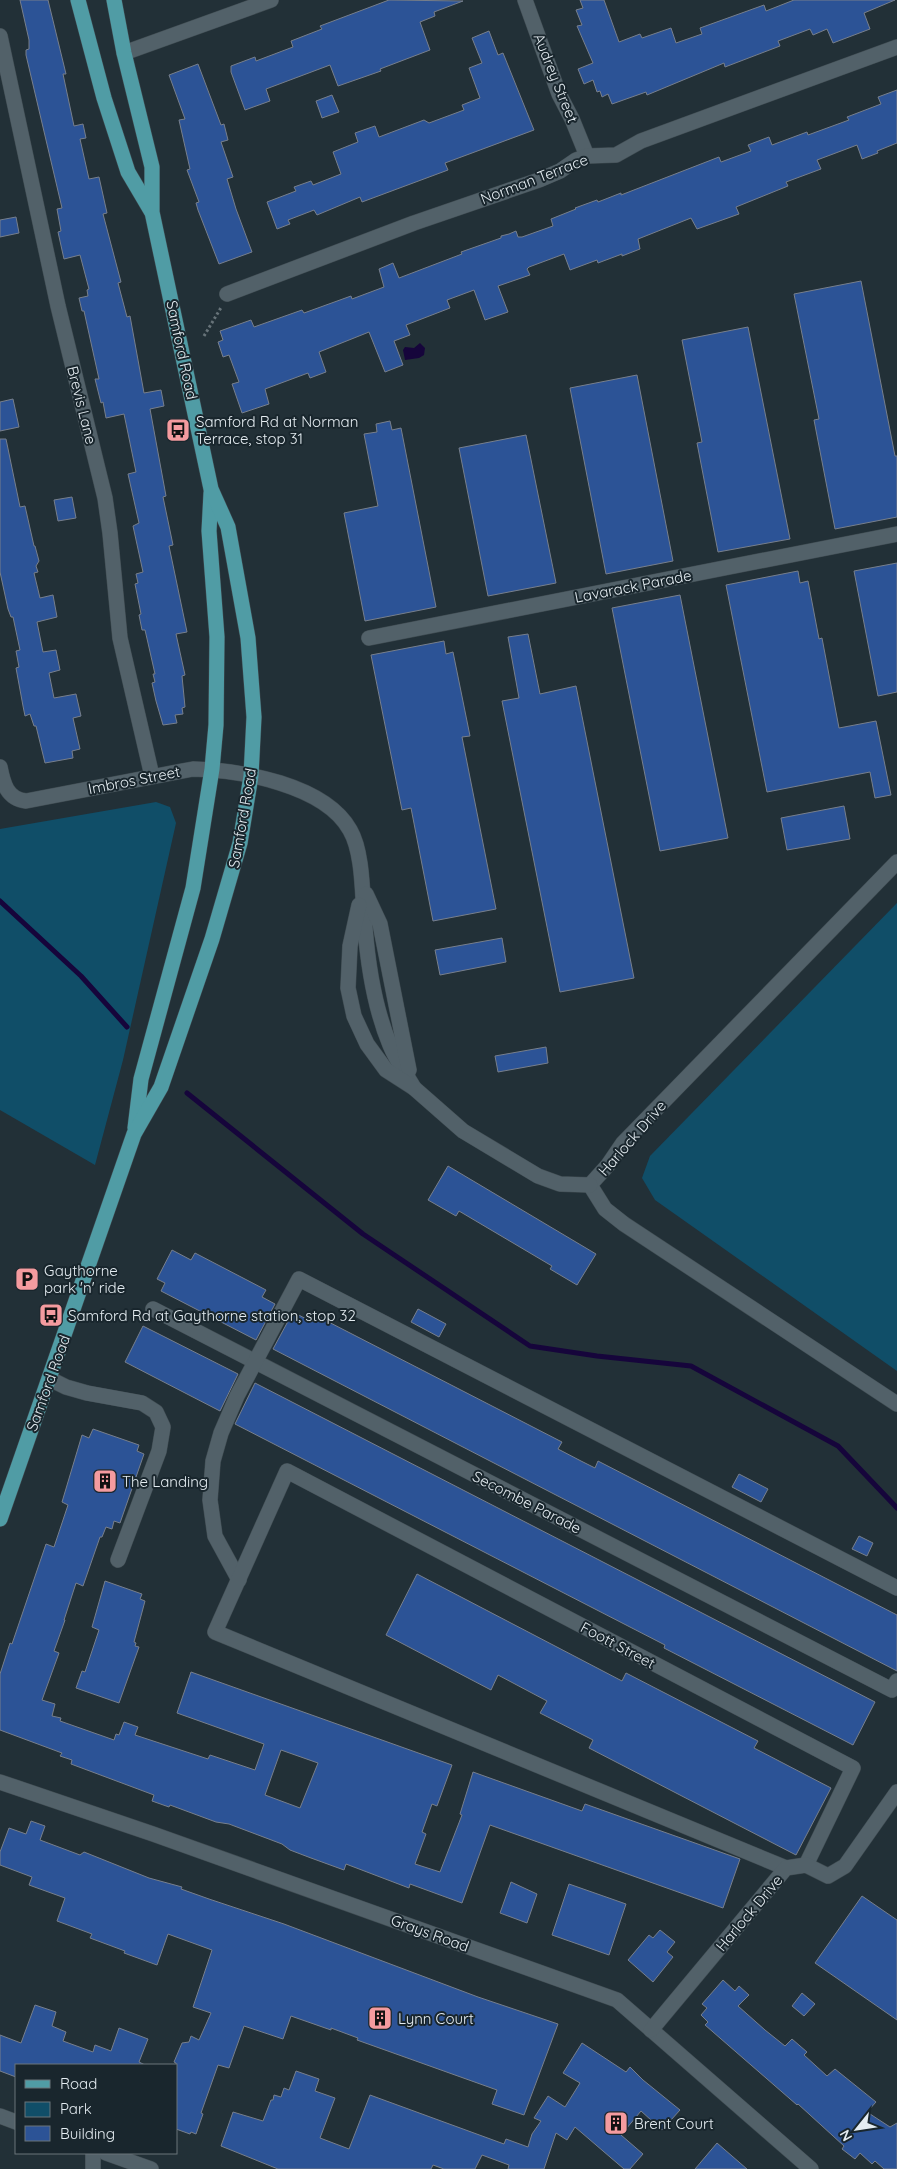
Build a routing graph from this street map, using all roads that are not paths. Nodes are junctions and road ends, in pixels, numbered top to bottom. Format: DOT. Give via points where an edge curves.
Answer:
graph roads {
  1 [pos="78,0"];
  2 [pos="114,0"];
  3 [pos="271,0"];
  4 [pos="525,0"];
  5 [pos="0,36"];
  6 [pos="897,47"];
  7 [pos="124,53"];
  8 [pos="587,156"];
  9 [pos="152,212"];
  10 [pos="227,294"];
  11 [pos="211,489"];
  12 [pos="897,534"];
  13 [pos="368,638"];
  14 [pos="0,766"];
  15 [pos="212,769"];
  16 [pos="152,776"];
  17 [pos="251,776"];
  18 [pos="897,862"];
  19 [pos="364,889"];
  20 [pos="414,1088"];
  21 [pos="134,1134"];
  22 [pos="590,1185"];
  23 [pos="153,1309"];
  24 [pos="254,1361"];
  25 [pos="50,1378"];
  26 [pos="897,1404"];
  27 [pos="0,1519"];
  28 [pos="118,1560"];
  29 [pos="238,1580"];
  30 [pos="897,1588"];
  31 [pos="897,1681"];
  32 [pos="0,1782"];
  33 [pos="897,1792"];
  34 [pos="806,1865"];
  35 [pos="786,1868"];
  36 [pos="651,2030"];
  37 [pos="0,2116"];
  38 [pos="15,2122"];
  39 [pos="93,2154"];
  40 [pos="109,2154"];
  41 [pos="93,2169"];
  42 [pos="151,2169"];
  43 [pos="811,2169"];
  1 -- 9 [label="main road, Samford Road" via="128,172"];
  2 -- 7 [label="main road, Samford Road"];
  3 -- 7 [label="street"];
  4 -- 8 [label="street, Audrey Street"];
  5 -- 16 [label="street, Brevis Lane" via="58,306 104,498 120,638"];
  6 -- 8 [label="street, Norman Terrace" via="641,141 616,155"];
  7 -- 9 [label="main road, Samford Road" via="152,168"];
  8 -- 10 [label="street, Norman Terrace" via="550,176 414,223"];
  9 -- 11 [label="main road, Samford Road"];
  11 -- 15 [label="main road, Samford Road" via="209,531 217,637"];
  11 -- 17 [label="main road, Samford Road" via="228,527 248,638 254,717"];
  12 -- 13 [label="street, Lavarack Parade"];
  14 -- 16 [label="street, Imbros Street" via="6,791 17,800 26,801"];
  15 -- 16 [label="street, Imbros Street" via="194,768"];
  15 -- 17 [label="street, Imbros Street"];
  15 -- 21 [label="main road, Samford Road" via="193,888 141,1079"];
  17 -- 19 [label="street, Imbros Street" via="297,789 339,816 352,834"];
  17 -- 21 [label="main road, Samford Road" via="240,843 212,939 161,1087"];
  18 -- 22 [label="street, Harlock Drive" via="623,1143"];
  19 -- 20 [label="street, Imbros Street" via="367,946 378,1004 390,1046"];
  19 -- 20 [label="street" via="355,920 347,975 354,1016 367,1044 386,1070"];
  20 -- 22 [label="street" via="463,1130 538,1176 560,1184"];
  21 -- 25 [label="main road, Samford Road"];
  22 -- 26 [label="street, Harlock Drive" via="605,1209 624,1224"];
  23 -- 24 [label="street, Secombe Parade"];
  24 -- 29 [label="street" via="221,1433 212,1461 210,1500 215,1536"];
  24 -- 30 [label="street" via="299,1280"];
  24 -- 31 [label="street, Secombe Parade" via="892,1690"];
  25 -- 27 [label="main road, Samford Road"];
  25 -- 28 [label="street" via="87,1393 142,1404 156,1412 163,1427 159,1451"];
  29 -- 34 [label="street, Foott Street" via="287,1471 853,1768"];
  29 -- 35 [label="street" via="215,1632"];
  32 -- 36 [label="street, Grays Road" via="617,2000"];
  33 -- 34 [label="street" via="845,1866 828,1876"];
  34 -- 35 [label="street, Harlock Drive"];
  35 -- 36 [label="street, Harlock Drive"];
  36 -- 43 [label="street, Grays Road"];
  37 -- 38 [label="street"];
  39 -- 41 [label="street"];
  40 -- 42 [label="street"];
}
